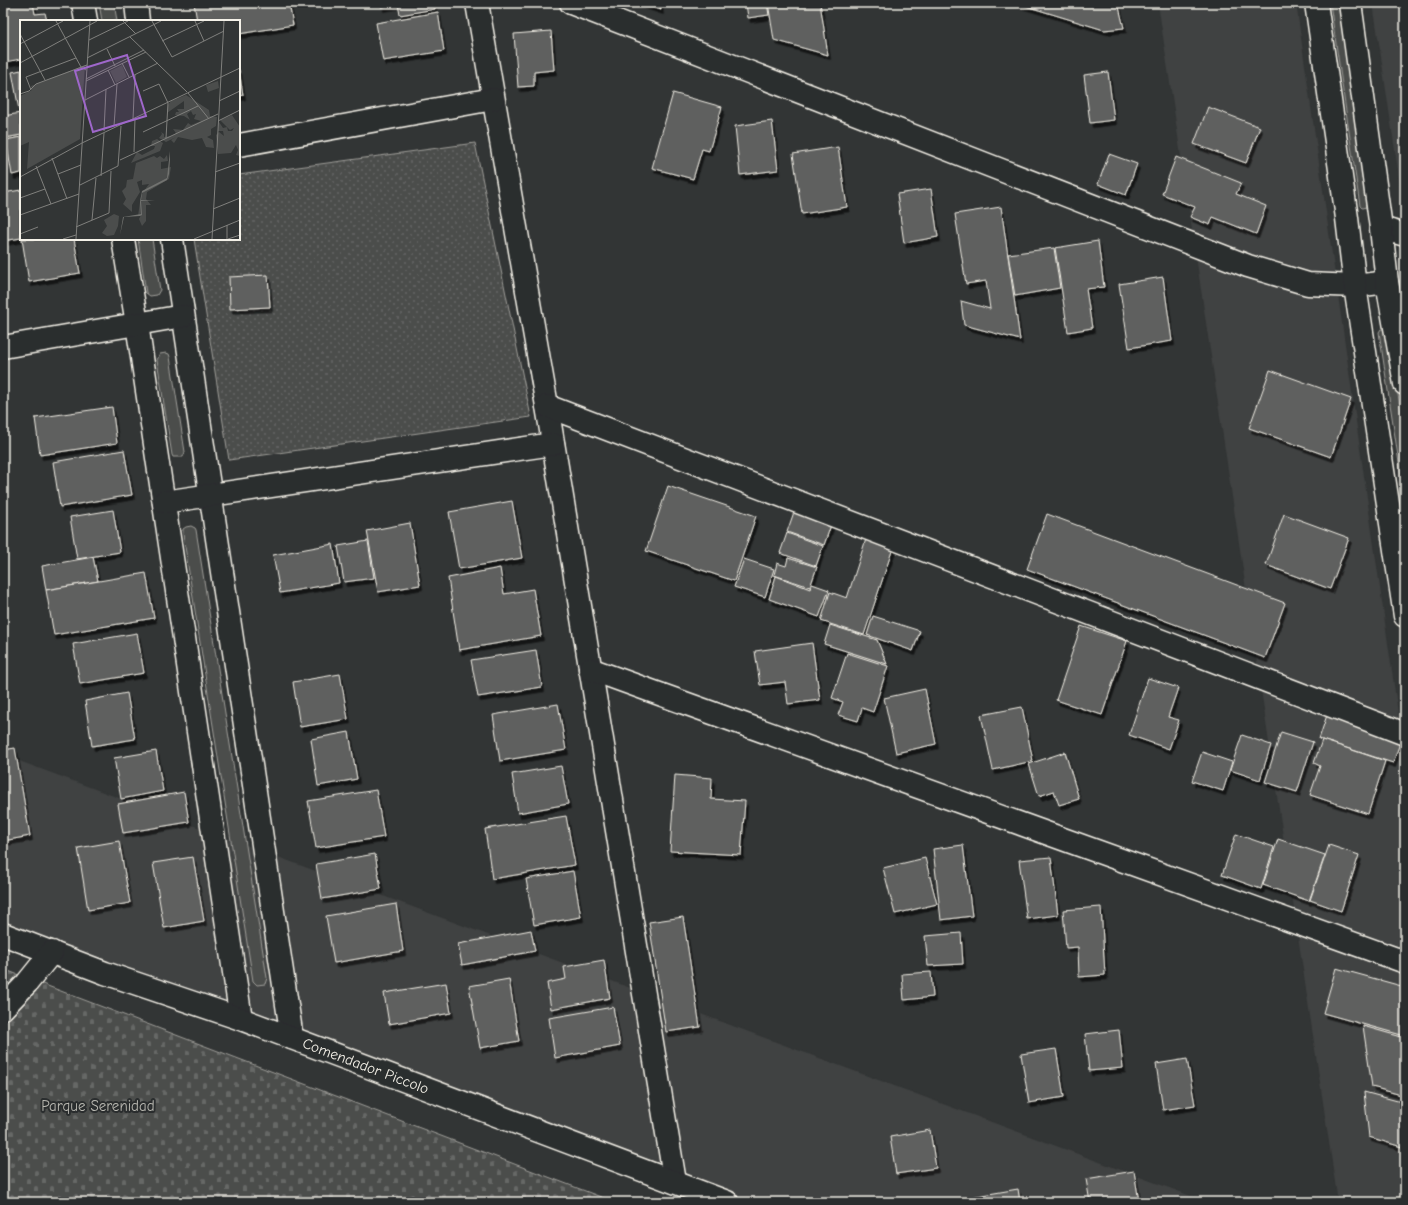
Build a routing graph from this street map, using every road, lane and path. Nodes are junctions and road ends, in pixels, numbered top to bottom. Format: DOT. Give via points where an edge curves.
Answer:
graph roads {
  1 [pos="83,3"];
  2 [pos="136,3"];
  3 [pos="477,3"];
  4 [pos="571,3"];
  5 [pos="1316,3"];
  6 [pos="1350,3"];
  7 [pos="86,20"];
  8 [pos="138,20"];
  9 [pos="493,99"];
  10 [pos="240,145"];
  11 [pos="1381,228"];
  12 [pos="1405,235"];
  13 [pos="123,240"];
  14 [pos="172,240"];
  15 [pos="1387,282"];
  16 [pos="1355,286"];
  17 [pos="183,316"];
  18 [pos="137,324"];
  19 [pos="3,346"];
  20 [pos="1405,384"];
  21 [pos="548,406"];
  22 [pos="553,444"];
  23 [pos="210,494"];
  24 [pos="164,502"];
  25 [pos="1405,616"];
  26 [pos="590,669"];
  27 [pos="1405,734"];
  28 [pos="3,934"];
  29 [pos="52,952"];
  30 [pos="1405,962"];
  31 [pos="3,1008"];
  32 [pos="241,1019"];
  33 [pos="292,1038"];
  34 [pos="675,1182"];
  35 [pos="727,1202"];
  1 -- 7 [label="street"];
  2 -- 8 [label="street"];
  3 -- 9 [label="street"];
  4 -- 16 [label="street" via="1248,266 1308,284"];
  5 -- 16 [label="street" via="1348,218"];
  6 -- 11 [label="street"];
  9 -- 10 [label="street"];
  9 -- 21 [label="street"];
  11 -- 12 [label="street"];
  11 -- 15 [label="street"];
  13 -- 18 [label="street"];
  14 -- 17 [label="street"];
  15 -- 16 [label="street"];
  15 -- 20 [label="street"];
  16 -- 25 [label="street"];
  17 -- 18 [label="street"];
  17 -- 23 [label="street"];
  18 -- 19 [label="street"];
  18 -- 24 [label="street"];
  21 -- 22 [label="street"];
  21 -- 27 [label="street"];
  22 -- 23 [label="street"];
  22 -- 26 [label="street"];
  23 -- 24 [label="street"];
  23 -- 33 [label="street"];
  24 -- 32 [label="street"];
  26 -- 30 [label="street"];
  26 -- 34 [label="street"];
  28 -- 29 [label="street, Comendador Piccolo"];
  29 -- 31 [label="street"];
  29 -- 32 [label="street, Comendador Piccolo" via="105,973"];
  32 -- 33 [label="street, Comendador Piccolo"];
  33 -- 34 [label="street, Comendador Piccolo"];
  34 -- 35 [label="street, Comendador Piccolo"];
}
